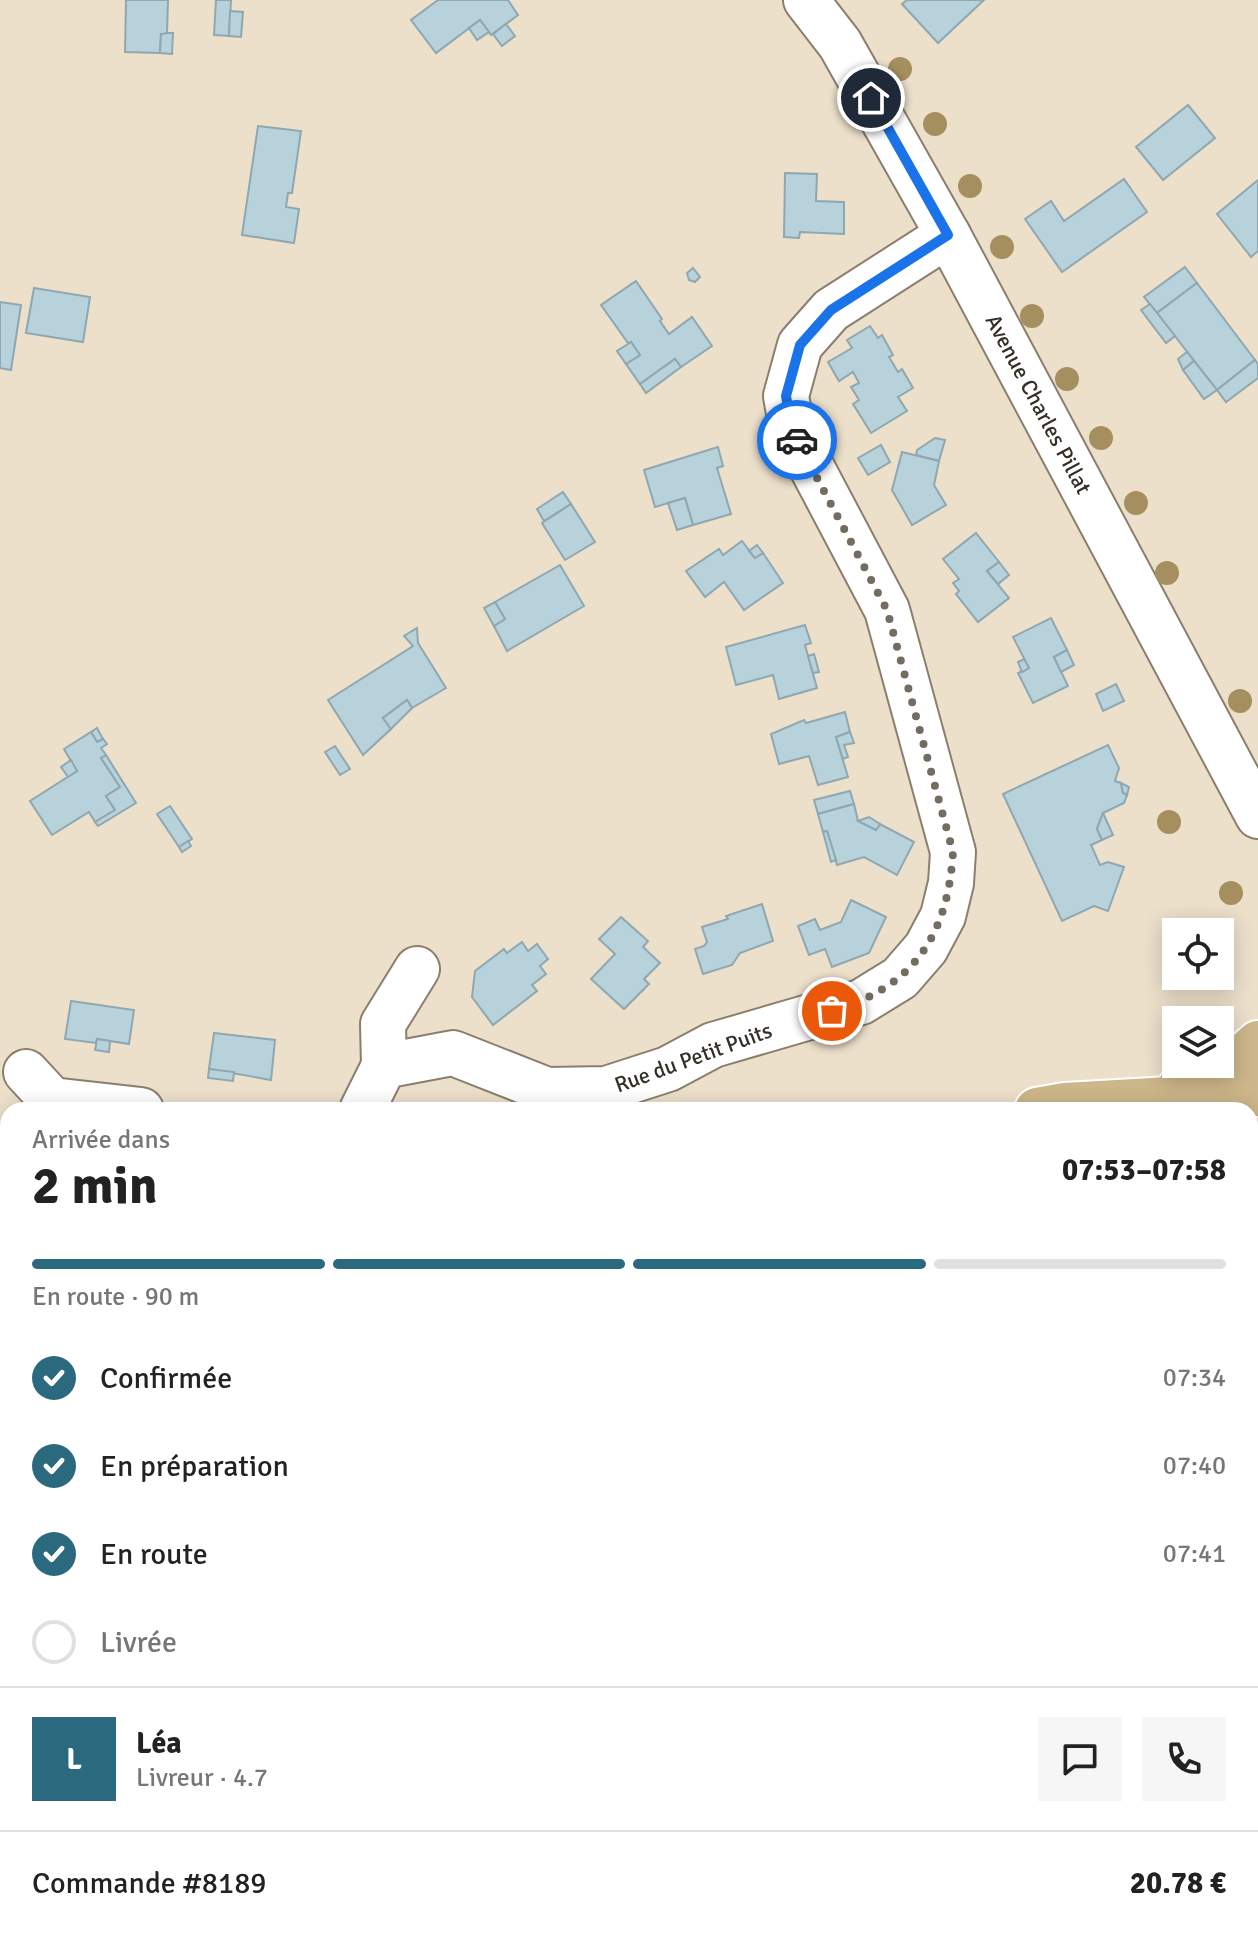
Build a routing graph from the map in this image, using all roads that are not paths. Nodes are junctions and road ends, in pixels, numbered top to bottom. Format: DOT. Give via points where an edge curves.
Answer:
graph roads {
  1 [pos="806,0"];
  2 [pos="948,235"];
  3 [pos="1258,816"];
  4 [pos="417,969"];
  5 [pos="1258,1043"];
  6 [pos="384,1066"];
  7 [pos="26,1072"];
  8 [pos="1258,1094"];
  9 [pos="1162,1098"];
  10 [pos="70,1102"];
  11 [pos="366,1102"];
  12 [pos="1107,1102"];
  1 -- 2 [label="street, Avenue Charles Pillat" via="840,44"];
  2 -- 3 [label="street, Avenue Charles Pillat"];
  2 -- 6 [label="street, Rue du Petit Puits" via="831,310 800,345 786,396 792,430 887,610 953,852 943,916 926,948 900,978 861,1002 713,1045 668,1069 606,1089 547,1090 453,1053"];
  4 -- 6 [label="street" via="383,1024"];
  5 -- 9 [label="main road" via="1238,1061"];
  6 -- 11 [label="street"];
  7 -- 10 [label="street" via="52,1100"];
  8 -- 9 [label="main road"];
  9 -- 12 [label="main road"];
}
